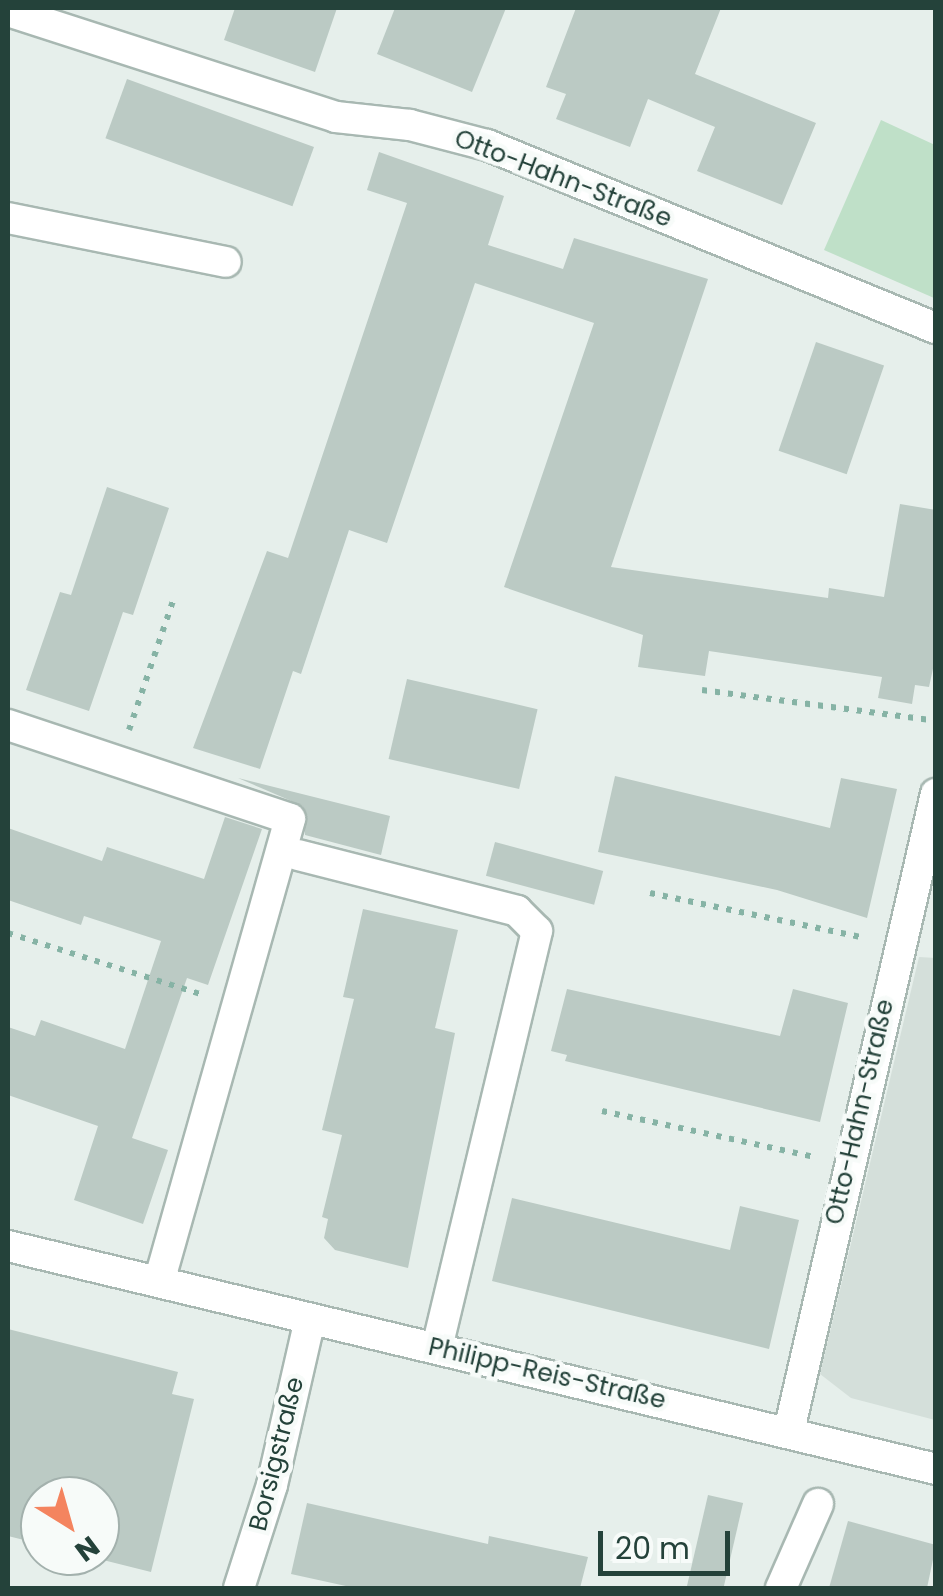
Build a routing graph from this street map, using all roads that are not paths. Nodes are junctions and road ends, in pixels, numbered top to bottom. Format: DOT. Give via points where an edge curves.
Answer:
graph roads {
  1 [pos="8,11"];
  2 [pos="8,218"];
  3 [pos="226,262"];
  4 [pos="936,328"];
  5 [pos="8,725"];
  6 [pos="936,794"];
  7 [pos="298,855"];
  8 [pos="8,1246"];
  9 [pos="159,1281"];
  10 [pos="310,1319"];
  11 [pos="436,1348"];
  12 [pos="789,1431"];
  13 [pos="936,1468"];
  14 [pos="818,1504"];
  15 [pos="238,1588"];
  16 [pos="781,1588"];
  1 -- 4 [label="street, Otto-Hahn-Straße" via="318,112 410,125 487,146"];
  2 -- 3 [label="street"];
  5 -- 9 [label="street" via="290,819"];
  6 -- 12 [label="street, Otto-Hahn-Straße"];
  7 -- 11 [label="street" via="517,911 536,931"];
  8 -- 9 [label="street, Philipp-Reis-Straße"];
  9 -- 10 [label="street, Philipp-Reis-Straße"];
  10 -- 11 [label="street, Philipp-Reis-Straße"];
  10 -- 15 [label="street, Borsigstraße" via="272,1485"];
  11 -- 12 [label="street, Philipp-Reis-Straße"];
  12 -- 13 [label="street, Philipp-Reis-Straße"];
  14 -- 16 [label="street"];
}
